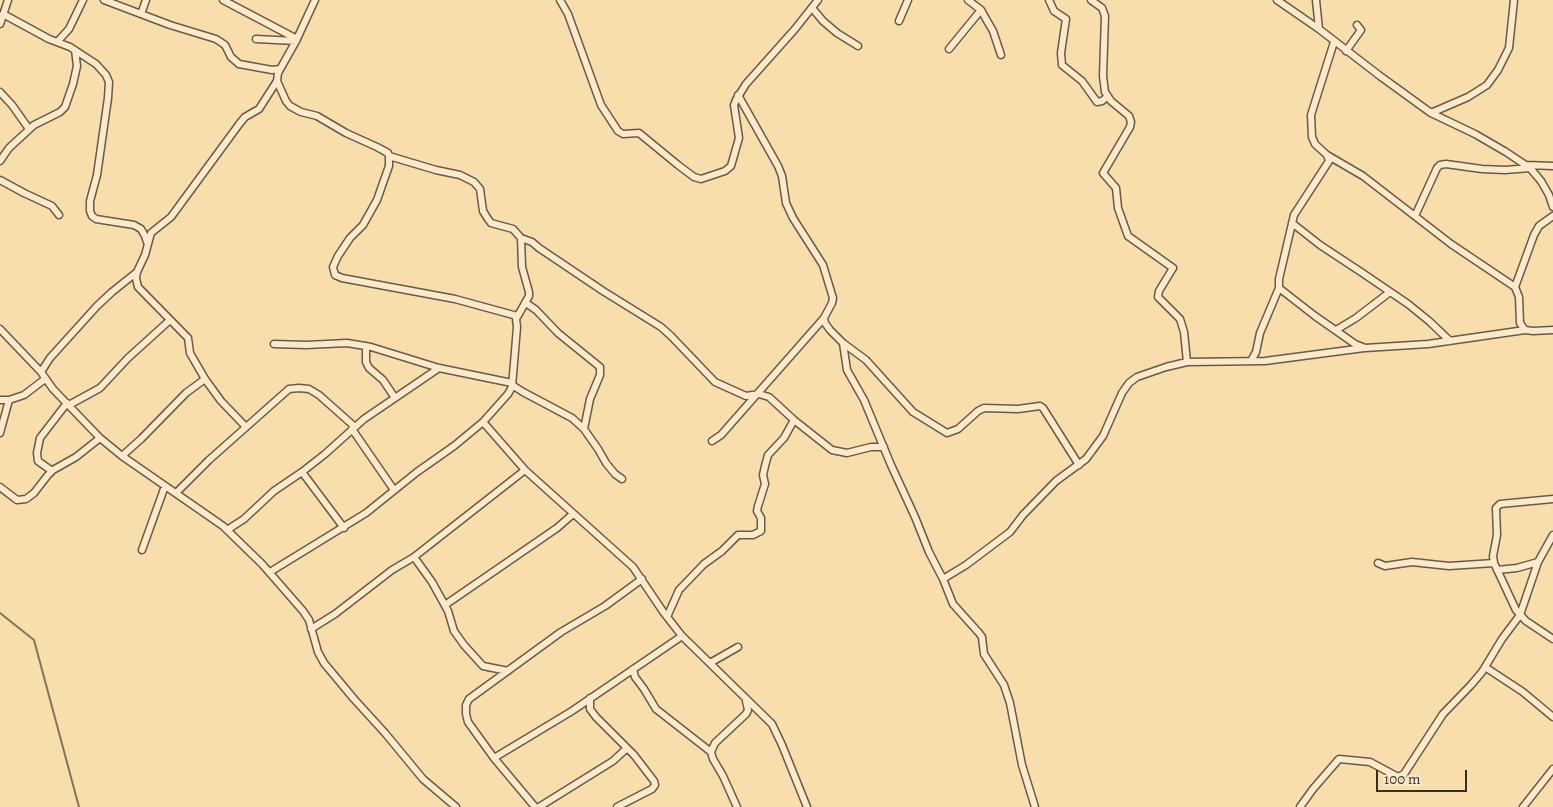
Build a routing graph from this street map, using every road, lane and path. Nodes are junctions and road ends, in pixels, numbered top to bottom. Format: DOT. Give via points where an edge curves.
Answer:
graph roads {
  1 [pos="83,0"];
  2 [pos="104,0"];
  3 [pos="146,0"];
  4 [pos="224,0"];
  5 [pos="315,0"];
  6 [pos="560,0"];
  7 [pos="818,0"];
  8 [pos="908,0"];
  9 [pos="968,0"];
  10 [pos="1049,0"];
  11 [pos="1091,0"];
  12 [pos="1277,0"];
  13 [pos="1316,0"];
  14 [pos="1514,0"];
  15 [pos="5,2"];
  16 [pos="812,8"];
  17 [pos="981,10"];
  18 [pos="3,14"];
  19 [pos="140,14"];
  20 [pos="899,21"];
  21 [pos="0,24"];
  22 [pos="1356,25"];
  23 [pos="1319,29"];
  24 [pos="256,39"];
  25 [pos="297,40"];
  26 [pos="58,41"];
  27 [pos="1334,42"];
  28 [pos="858,46"];
  29 [pos="949,49"];
  30 [pos="75,50"];
  31 [pos="1346,51"];
  32 [pos="1001,55"];
  33 [pos="280,69"];
  34 [pos="277,81"];
  35 [pos="0,92"];
  36 [pos="738,95"];
  37 [pos="1107,97"];
  38 [pos="1431,113"];
  39 [pos="29,129"];
  40 [pos="1327,155"];
  41 [pos="389,156"];
  42 [pos="0,161"];
  43 [pos="1553,166"];
  44 [pos="1527,167"];
  45 [pos="0,180"];
  46 [pos="1553,207"];
  47 [pos="59,215"];
  48 [pos="1415,216"];
  49 [pos="1553,216"];
  50 [pos="1292,223"];
  51 [pos="521,238"];
  52 [pos="147,243"];
  53 [pos="137,272"];
  54 [pos="1515,287"];
  55 [pos="1279,288"];
  56 [pos="1390,292"];
  57 [pos="526,303"];
  58 [pos="517,316"];
  59 [pos="824,318"];
  60 [pos="170,320"];
  61 [pos="0,329"];
  62 [pos="1336,330"];
  63 [pos="1525,330"];
  64 [pos="1553,330"];
  65 [pos="1450,341"];
  66 [pos="843,343"];
  67 [pos="274,344"];
  68 [pos="366,346"];
  69 [pos="1365,348"];
  70 [pos="1251,361"];
  71 [pos="1187,362"];
  72 [pos="439,368"];
  73 [pos="41,372"];
  74 [pos="45,379"];
  75 [pos="205,379"];
  76 [pos="512,384"];
  77 [pos="754,395"];
  78 [pos="395,398"];
  79 [pos="0,400"];
  80 [pos="9,400"];
  81 [pos="68,404"];
  82 [pos="794,420"];
  83 [pos="483,422"];
  84 [pos="246,427"];
  85 [pos="353,428"];
  86 [pos="584,429"];
  87 [pos="0,433"];
  88 [pos="100,438"];
  89 [pos="712,441"];
  90 [pos="884,447"];
  91 [pos="122,456"];
  92 [pos="1079,465"];
  93 [pos="525,470"];
  94 [pos="52,471"];
  95 [pos="302,472"];
  96 [pos="622,479"];
  97 [pos="166,486"];
  98 [pos="0,487"];
  99 [pos="394,490"];
  100 [pos="176,493"];
  101 [pos="1553,499"];
  102 [pos="573,514"];
  103 [pos="344,528"];
  104 [pos="227,530"];
  105 [pos="1553,535"];
  106 [pos="142,550"];
  107 [pos="414,557"];
  108 [pos="1538,562"];
  109 [pos="1378,563"];
  110 [pos="1496,566"];
  111 [pos="270,572"];
  112 [pos="642,579"];
  113 [pos="943,579"];
  114 [pos="445,605"];
  115 [pos="1520,616"];
  116 [pos="667,617"];
  117 [pos="311,630"];
  118 [pos="1553,630"];
  119 [pos="682,636"];
  120 [pos="1553,639"];
  121 [pos="738,647"];
  122 [pos="710,663"];
  123 [pos="1485,667"];
  124 [pos="633,670"];
  125 [pos="508,671"];
  126 [pos="590,698"];
  127 [pos="746,699"];
  128 [pos="1553,717"];
  129 [pos="626,749"];
  130 [pos="711,752"];
  131 [pos="494,758"];
  132 [pos="1553,769"];
  133 [pos="456,807"];
  134 [pos="537,807"];
  135 [pos="617,807"];
  136 [pos="737,807"];
  137 [pos="807,807"];
  138 [pos="1035,807"];
  139 [pos="1300,807"];
  140 [pos="1522,807"];
  1 -- 26 [label="street" via="69,29"];
  2 -- 19 [label="street"];
  3 -- 19 [label="street"];
  4 -- 25 [label="street"];
  5 -- 25 [label="street"];
  6 -- 36 [label="street" via="601,105 618,131 623,134 639,133 694,177 708,177 732,166 739,138 734,105"];
  7 -- 16 [label="street"];
  8 -- 20 [label="street"];
  9 -- 17 [label="street"];
  10 -- 37 [label="street" via="1054,11 1066,19 1062,66 1082,81 1097,102"];
  11 -- 37 [label="street" via="1102,8 1105,16 1103,86"];
  12 -- 23 [label="street"];
  13 -- 23 [label="street"];
  14 -- 38 [label="street" via="1509,48 1487,85"];
  15 -- 18 [label="street"];
  16 -- 28 [label="street" via="837,34"];
  16 -- 36 [label="street"];
  17 -- 29 [label="street"];
  17 -- 32 [label="street"];
  18 -- 21 [label="street"];
  18 -- 26 [label="street"];
  19 -- 33 [label="street" via="216,39 225,45 239,64"];
  22 -- 31 [label="street" via="1361,30"];
  23 -- 27 [label="street"];
  24 -- 25 [label="street"];
  25 -- 33 [label="street"];
  26 -- 30 [label="street"];
  27 -- 31 [label="street"];
  27 -- 40 [label="street" via="1311,115 1313,141"];
  30 -- 39 [label="street" via="77,66 65,107"];
  30 -- 52 [label="street" via="102,70 109,82 90,201 91,214 96,219 134,225 141,230"];
  31 -- 38 [label="street"];
  33 -- 34 [label="street"];
  34 -- 41 [label="street" via="290,106 317,116"];
  34 -- 52 [label="street" via="259,109 245,117 172,217 151,233"];
  35 -- 39 [label="street"];
  36 -- 59 [label="street" via="778,166 786,203 793,218 823,266 833,301"];
  37 -- 71 [label="street" via="1129,116 1131,122 1103,173 1116,188 1118,208 1128,236 1173,268 1158,297 1180,319"];
  38 -- 44 [label="street" via="1475,134"];
  39 -- 42 [label="street"];
  40 -- 48 [label="street" via="1363,176"];
  40 -- 50 [label="street" via="1328,163 1299,206"];
  41 -- 51 [label="street" via="460,175 474,182 480,189 483,211 491,223 513,229"];
  41 -- 58 [label="street" via="389,166 377,200 338,256 333,267 335,275 455,299"];
  43 -- 44 [label="street"];
  44 -- 46 [label="street" via="1541,181"];
  44 -- 48 [label="street" via="1498,170 1440,165"];
  45 -- 47 [label="street" via="52,206"];
  48 -- 54 [label="street"];
  49 -- 54 [label="street" via="1539,226 1534,235"];
  50 -- 55 [label="street"];
  50 -- 56 [label="street" via="1320,246"];
  51 -- 57 [label="street" via="522,267 529,292"];
  51 -- 77 [label="street" via="532,242 603,292 661,327 715,382 746,396"];
  52 -- 53 [label="street"];
  53 -- 60 [label="street" via="138,288"];
  53 -- 73 [label="street" via="97,306"];
  54 -- 63 [label="street" via="1520,323"];
  55 -- 62 [label="street"];
  55 -- 70 [label="street"];
  56 -- 62 [label="street"];
  56 -- 65 [label="street"];
  57 -- 58 [label="street"];
  57 -- 86 [label="street" via="600,367"];
  58 -- 76 [label="street"];
  59 -- 66 [label="street"];
  59 -- 77 [label="street"];
  60 -- 75 [label="street" via="188,338 190,353"];
  60 -- 81 [label="street" via="100,388"];
  61 -- 73 [label="street"];
  62 -- 69 [label="street"];
  63 -- 64 [label="street"];
  63 -- 65 [label="street"];
  65 -- 69 [label="street"];
  66 -- 90 [label="street" via="847,370"];
  66 -- 92 [label="street" via="866,360 913,412 947,433 984,408 1018,410 1040,406"];
  67 -- 68 [label="street" via="338,342"];
  68 -- 72 [label="street"];
  68 -- 78 [label="street" via="369,368 383,380"];
  69 -- 70 [label="street"];
  70 -- 71 [label="street"];
  71 -- 92 [label="street" via="1150,372 1129,382 1103,436"];
  72 -- 76 [label="street"];
  72 -- 78 [label="street"];
  73 -- 74 [label="street"];
  74 -- 80 [label="street" via="24,395"];
  74 -- 81 [label="street"];
  75 -- 84 [label="street"];
  75 -- 91 [label="street" via="186,393"];
  76 -- 83 [label="street" via="508,394"];
  76 -- 86 [label="street" via="565,413"];
  77 -- 82 [label="street" via="769,397"];
  77 -- 89 [label="street" via="721,435"];
  78 -- 85 [label="street"];
  79 -- 80 [label="street"];
  80 -- 87 [label="street"];
  81 -- 88 [label="street"];
  81 -- 94 [label="street" via="40,438 37,458"];
  82 -- 90 [label="street" via="835,452 852,453"];
  82 -- 116 [label="street" via="784,438 768,455 763,475 765,484 758,506 761,531 753,535 738,535 704,564 679,590"];
  83 -- 93 [label="street"];
  83 -- 99 [label="street"];
  84 -- 85 [label="street" via="289,390 299,388 309,389 324,398"];
  84 -- 100 [label="street"];
  85 -- 95 [label="street"];
  85 -- 99 [label="street"];
  86 -- 96 [label="street" via="606,463"];
  88 -- 91 [label="street"];
  88 -- 94 [label="street"];
  90 -- 113 [label="street"];
  91 -- 97 [label="street"];
  92 -- 113 [label="street" via="1056,481 1010,532"];
  93 -- 102 [label="street"];
  93 -- 107 [label="street"];
  94 -- 98 [label="street" via="26,499 17,500"];
  95 -- 103 [label="street"];
  95 -- 104 [label="street"];
  97 -- 100 [label="street"];
  97 -- 106 [label="street"];
  99 -- 103 [label="street"];
  100 -- 104 [label="street"];
  101 -- 110 [label="street" via="1504,503 1496,508 1493,556"];
  102 -- 112 [label="street" via="633,567"];
  102 -- 114 [label="street"];
  103 -- 111 [label="street"];
  104 -- 111 [label="street"];
  105 -- 108 [label="street"];
  107 -- 114 [label="street"];
  107 -- 117 [label="street"];
  108 -- 110 [label="street" via="1517,568"];
  108 -- 115 [label="street"];
  109 -- 110 [label="street" via="1385,566 1412,562"];
  110 -- 115 [label="street"];
  111 -- 117 [label="street" via="303,611"];
  112 -- 116 [label="street"];
  112 -- 125 [label="street"];
  113 -- 138 [label="street" via="953,604 982,637 984,654 1004,685"];
  114 -- 125 [label="street" via="454,631 483,666"];
  115 -- 120 [label="street"];
  115 -- 123 [label="street"];
  116 -- 119 [label="street"];
  117 -- 133 [label="street" via="324,663 423,779"];
  118 -- 120 [label="street"];
  119 -- 122 [label="street"];
  119 -- 124 [label="street"];
  121 -- 122 [label="street"];
  122 -- 127 [label="street"];
  123 -- 128 [label="street"];
  123 -- 139 [label="street" via="1444,714 1400,777 1370,762 1339,759"];
  124 -- 126 [label="street"];
  124 -- 130 [label="street" via="656,709"];
  125 -- 131 [label="street" via="466,704 468,722"];
  126 -- 129 [label="street" via="590,709"];
  126 -- 131 [label="street"];
  127 -- 130 [label="street" via="746,714 715,743"];
  127 -- 137 [label="street" via="774,727"];
  129 -- 134 [label="street" via="613,761"];
  129 -- 135 [label="street" via="655,783 652,789"];
  130 -- 136 [label="street"];
  131 -- 134 [label="street"];
  132 -- 140 [label="street"];
}
